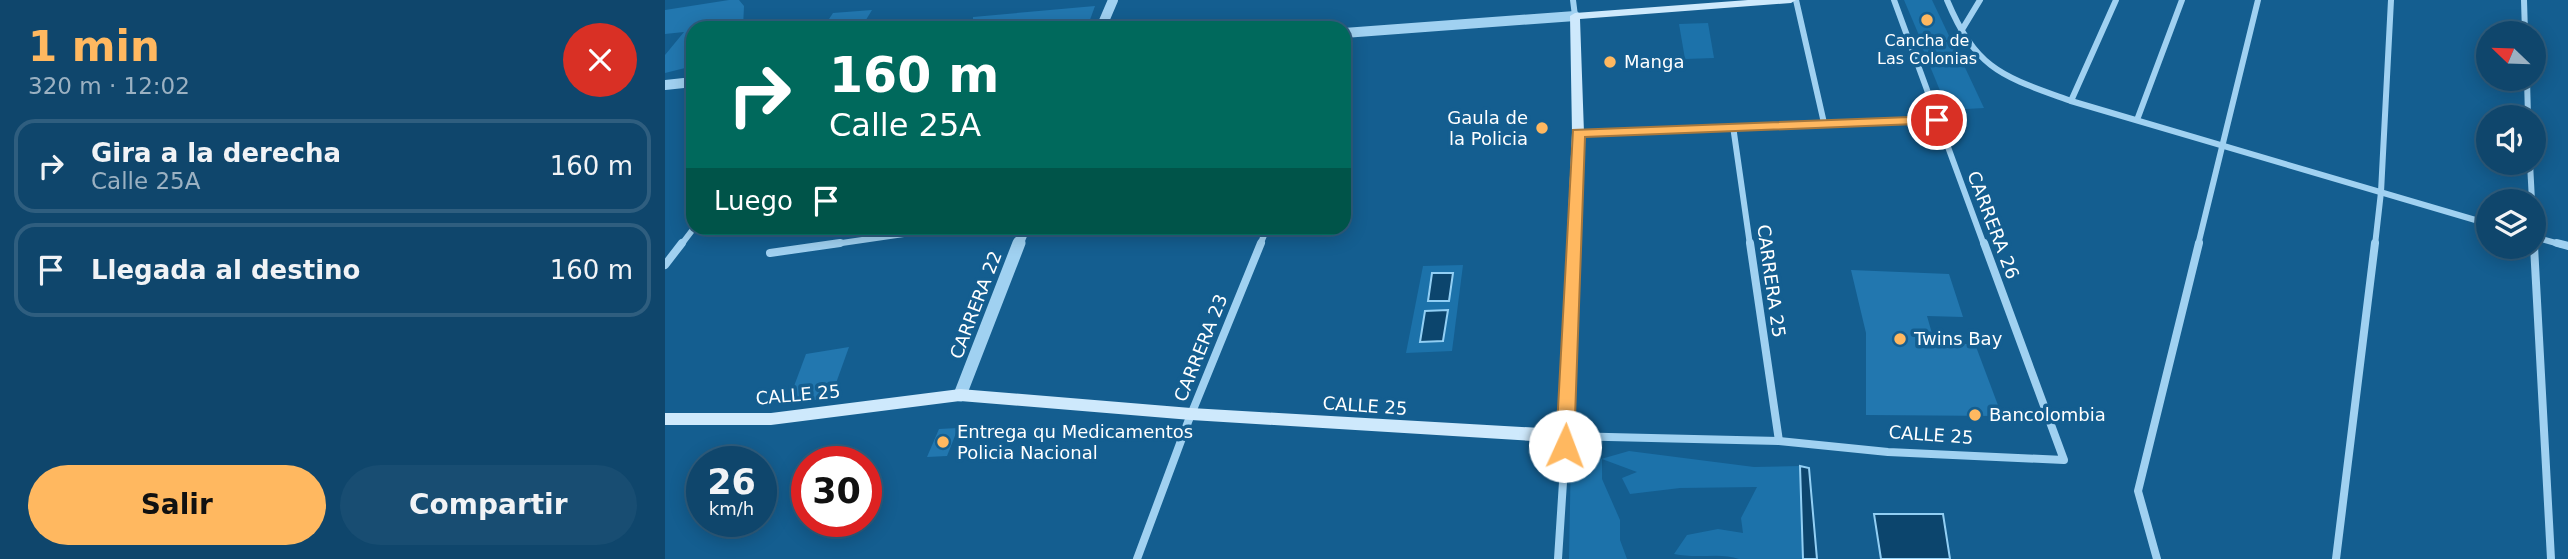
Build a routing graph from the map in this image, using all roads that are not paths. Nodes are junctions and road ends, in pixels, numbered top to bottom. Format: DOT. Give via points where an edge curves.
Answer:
graph roads {
  1 [pos="1113,0"];
  2 [pos="1573,0"];
  3 [pos="1791,0"];
  4 [pos="1796,0"];
  5 [pos="1894,0"];
  6 [pos="1947,0"];
  7 [pos="1980,0"];
  8 [pos="2116,0"];
  9 [pos="2182,0"];
  10 [pos="2258,0"];
  11 [pos="2391,0"];
  12 [pos="2524,0"];
  13 [pos="1575,16"];
  14 [pos="1104,21"];
  15 [pos="2525,21"];
  16 [pos="1960,33"];
  17 [pos="1351,35"];
  18 [pos="686,83"];
  19 [pos="665,85"];
  20 [pos="2071,101"];
  21 [pos="1937,120"];
  22 [pos="2137,120"];
  23 [pos="1824,123"];
  24 [pos="1733,126"];
  25 [pos="1578,133"];
  26 [pos="2222,144"];
  27 [pos="2381,192"];
  28 [pos="2476,220"];
  29 [pos="689,235"];
  30 [pos="896,235"];
  31 [pos="1022,235"];
  32 [pos="1265,235"];
  33 [pos="2546,240"];
  34 [pos="2568,246"];
  35 [pos="770,253"];
  36 [pos="2535,259"];
  37 [pos="665,265"];
  38 [pos="960,395"];
  39 [pos="1191,414"];
  40 [pos="665,419"];
  41 [pos="1566,436"];
  42 [pos="1779,441"];
  43 [pos="2064,460"];
  44 [pos="1137,559"];
  45 [pos="1558,559"];
  46 [pos="2157,559"];
  47 [pos="2336,559"];
  48 [pos="2551,559"];
  1 -- 14 [label="street"];
  2 -- 13 [label="street"];
  3 -- 13 [label="main road"];
  4 -- 23 [label="street"];
  5 -- 21 [label="street, CARRERA 26"];
  6 -- 16 [label="street"];
  7 -- 16 [label="street"];
  8 -- 20 [label="street"];
  9 -- 22 [label="street"];
  10 -- 26 [label="street"];
  11 -- 27 [label="street"];
  12 -- 15 [label="street"];
  13 -- 17 [label="street"];
  13 -- 25 [label="main road"];
  16 -- 20 [label="street" via="1979,60 2005,76"];
  18 -- 19 [label="street"];
  20 -- 22 [label="street"];
  21 -- 23 [label="street"];
  21 -- 43 [label="street, CARRERA 26"];
  22 -- 26 [label="street"];
  23 -- 24 [label="street"];
  24 -- 25 [label="street"];
  24 -- 42 [label="street, CARRERA 25"];
  25 -- 41 [label="main road"];
  26 -- 27 [label="street"];
  26 -- 46 [label="street" via="2138,491"];
  27 -- 28 [label="street"];
  27 -- 47 [label="street"];
  29 -- 37 [label="street"];
  30 -- 35 [label="street"];
  31 -- 38 [label="street, CARRERA 22"];
  32 -- 39 [label="street, CARRERA 23"];
  33 -- 34 [label="street"];
  36 -- 48 [label="street"];
  38 -- 39 [label="main road, CALLE 25"];
  38 -- 40 [label="main road, CALLE 25" via="771,419"];
  39 -- 41 [label="main road, CALLE 25"];
  39 -- 44 [label="street, CARRERA 23"];
  41 -- 42 [label="street, CALLE 25"];
  41 -- 45 [label="street"];
  42 -- 43 [label="street, CALLE 25" via="1888,452"];
}
